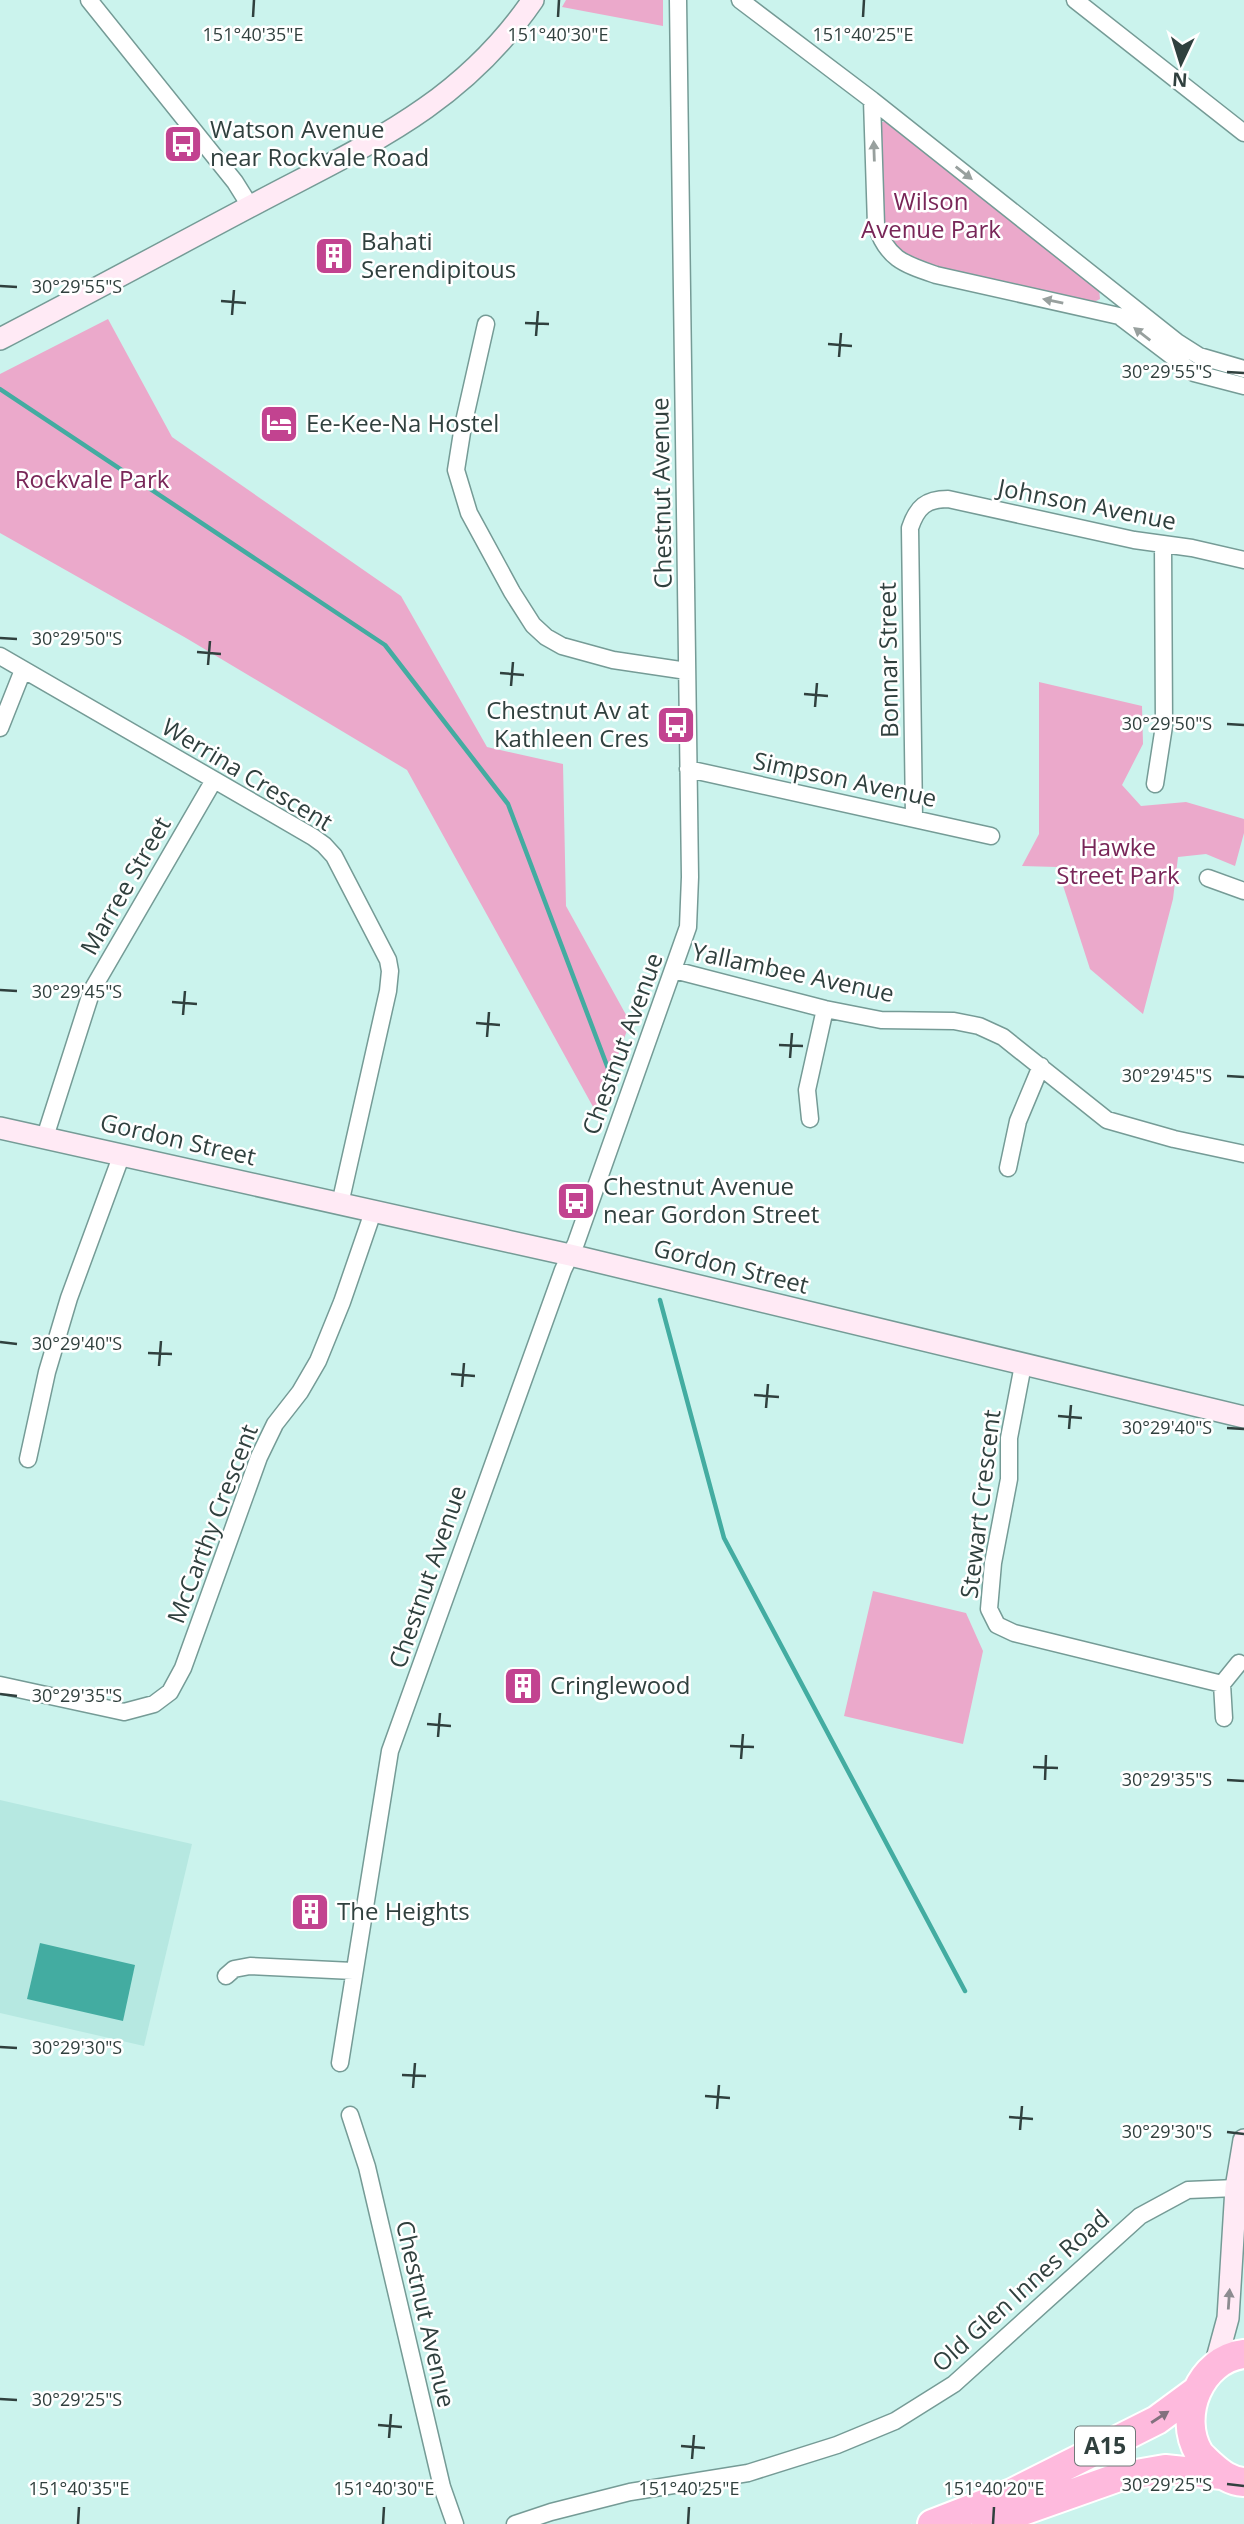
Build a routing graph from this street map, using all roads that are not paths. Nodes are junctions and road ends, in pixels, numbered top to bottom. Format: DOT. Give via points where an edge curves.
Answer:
graph roads {
  1 [pos="89,0"];
  2 [pos="678,0"];
  3 [pos="740,0"];
  4 [pos="1075,0"];
  5 [pos="526,3"];
  6 [pos="872,100"];
  7 [pos="1244,133"];
  8 [pos="250,206"];
  9 [pos="1124,310"];
  10 [pos="486,324"];
  11 [pos="0,339"];
  12 [pos="1238,376"];
  13 [pos="922,504"];
  14 [pos="1163,544"];
  15 [pos="1244,560"];
  16 [pos="0,656"];
  17 [pos="23,670"];
  18 [pos="687,671"];
  19 [pos="0,728"];
  20 [pos="688,769"];
  21 [pos="214,780"];
  22 [pos="1155,784"];
  23 [pos="914,818"];
  24 [pos="991,836"];
  25 [pos="1208,877"];
  26 [pos="1244,891"];
  27 [pos="674,970"];
  28 [pos="825,1009"];
  29 [pos="1041,1066"];
  30 [pos="810,1119"];
  31 [pos="0,1128"];
  32 [pos="45,1138"];
  33 [pos="122,1154"];
  34 [pos="1244,1154"];
  35 [pos="1008,1168"];
  36 [pos="340,1204"];
  37 [pos="373,1212"];
  38 [pos="570,1255"];
  39 [pos="1023,1365"];
  40 [pos="1244,1417"];
  41 [pos="27,1459"];
  42 [pos="1239,1663"];
  43 [pos="1222,1684"];
  44 [pos="0,1685"];
  45 [pos="1224,1718"];
  46 [pos="353,1970"];
  47 [pos="226,1976"];
  48 [pos="340,2063"];
  49 [pos="350,2115"];
  50 [pos="1244,2140"];
  51 [pos="1236,2196"];
  52 [pos="1244,2244"];
  53 [pos="1244,2354"];
  54 [pos="1216,2366"];
  55 [pos="1195,2392"];
  56 [pos="1237,2483"];
  57 [pos="455,2524"];
  58 [pos="515,2524"];
  59 [pos="932,2524"];
  60 [pos="986,2524"];
  1 -- 8 [label="street"];
  2 -- 18 [label="street, Chestnut Avenue"];
  3 -- 6 [label="street"];
  4 -- 7 [label="street"];
  5 -- 8 [label="street" via="500,43 468,76 403,125"];
  6 -- 9 [label="street, one-way"];
  9 -- 6 [label="street, one-way" via="936,275 894,257 876,225"];
  8 -- 11 [label="street"];
  9 -- 12 [label="street" via="1172,348"];
  10 -- 18 [label="street" via="456,470 469,513 512,592 533,625 562,646 613,660"];
  13 -- 14 [label="street, Johnson Avenue" via="948,499"];
  13 -- 23 [label="street, Bonnar Street" via="910,528"];
  14 -- 15 [label="street, Johnson Avenue"];
  14 -- 22 [label="street" via="1164,726"];
  16 -- 17 [label="street, Werrina Crescent"];
  17 -- 19 [label="street"];
  17 -- 21 [label="street, Werrina Crescent"];
  18 -- 20 [label="street, Chestnut Avenue"];
  20 -- 23 [label="street, Simpson Avenue"];
  20 -- 27 [label="street, Chestnut Avenue" via="688,927"];
  21 -- 32 [label="street, Marree Street" via="92,990"];
  21 -- 36 [label="street, Werrina Crescent" via="324,845 388,960 388,991"];
  23 -- 24 [label="street, Simpson Avenue"];
  25 -- 26 [label="street"];
  27 -- 28 [label="street, Yallambee Avenue"];
  27 -- 38 [label="street, Chestnut Avenue"];
  28 -- 29 [label="street, Yallambee Avenue" via="881,1020 979,1026 1003,1037"];
  28 -- 30 [label="street" via="807,1090"];
  29 -- 34 [label="street, Yallambee Avenue" via="1116,1124"];
  29 -- 35 [label="street" via="1018,1121"];
  31 -- 32 [label="street, Gordon Street"];
  32 -- 33 [label="street, Gordon Street"];
  33 -- 36 [label="street, Gordon Street"];
  33 -- 41 [label="street" via="69,1298"];
  36 -- 37 [label="street, Gordon Street"];
  37 -- 38 [label="street, Gordon Street"];
  37 -- 44 [label="street, McCarthy Crescent" via="318,1361 275,1424 259,1457 183,1668 170,1692 154,1704 124,1712"];
  38 -- 39 [label="street, Gordon Street"];
  38 -- 46 [label="street, Chestnut Avenue" via="390,1751"];
  39 -- 40 [label="street, Gordon Street"];
  39 -- 43 [label="street, Stewart Crescent" via="993,1563 989,1609 997,1625"];
  42 -- 43 [label="street"];
  43 -- 45 [label="street"];
  46 -- 47 [label="street" via="250,1966"];
  46 -- 48 [label="street, Chestnut Avenue"];
  49 -- 57 [label="street, Chestnut Avenue" via="367,2167 442,2487"];
  50 -- 51 [label="street"];
  51 -- 52 [label="street"];
  54 -- 51 [label="street, one-way" via="1228,2318"];
  51 -- 58 [label="street, Old Glen Innes Road" via="1188,2190 1140,2216 954,2384 895,2421 748,2473 630,2492"];
  53 -- 54 [label="highway, A15"];
  54 -- 55 [label="highway, A15"];
  55 -- 56 [label="highway, A15" via="1189,2423 1199,2453"];
  59 -- 55 [label="highway, A15, one-way" via="1012,2493 1157,2420"];
  56 -- 60 [label="highway, A15" via="1166,2469 1119,2477"];
}
